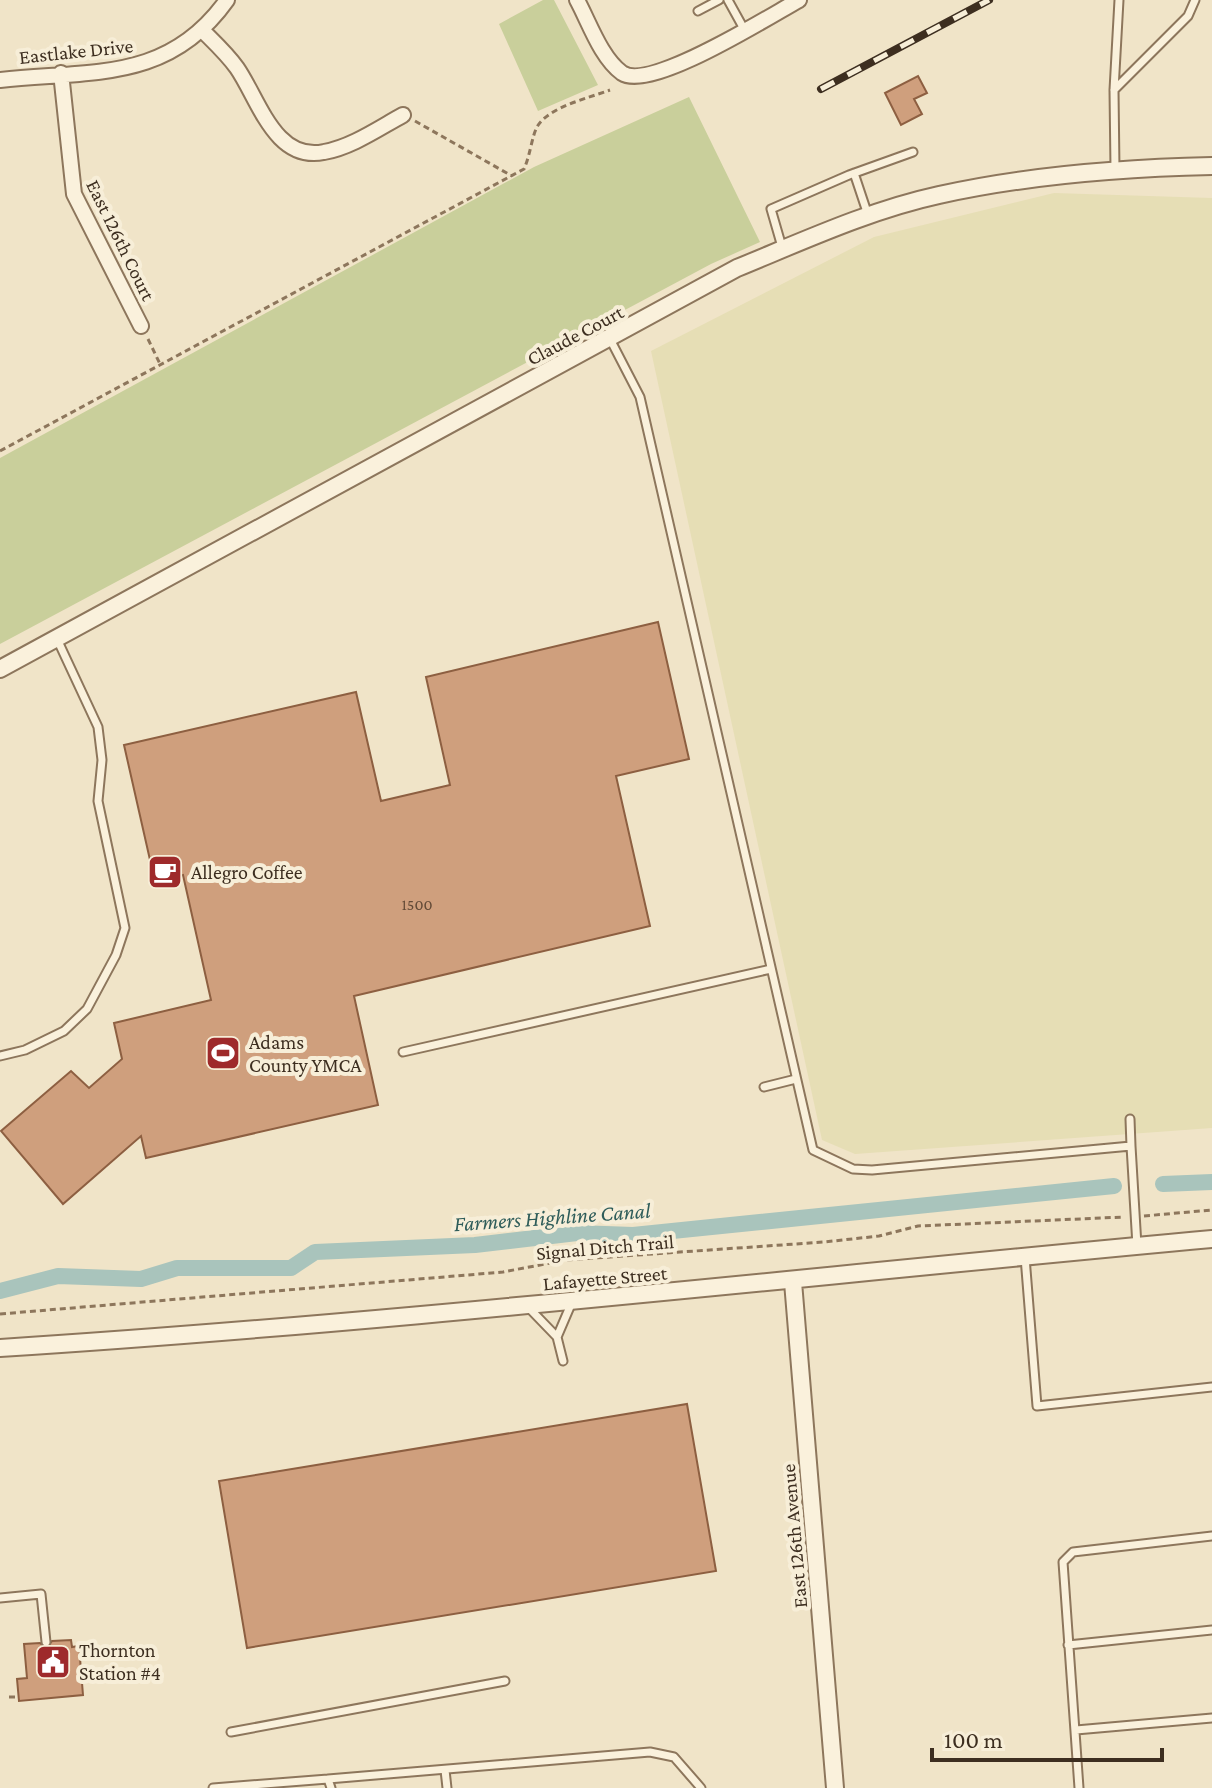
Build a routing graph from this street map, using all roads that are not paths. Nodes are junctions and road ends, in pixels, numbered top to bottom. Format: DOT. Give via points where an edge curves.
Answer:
graph roads {
  1 [pos="227,0"];
  2 [pos="577,0"];
  3 [pos="719,0"];
  4 [pos="728,0"];
  5 [pos="799,0"];
  6 [pos="1119,0"];
  7 [pos="1195,0"];
  8 [pos="698,11"];
  9 [pos="744,29"];
  10 [pos="203,31"];
  11 [pos="61,73"];
  12 [pos="0,80"];
  13 [pos="1114,90"];
  14 [pos="403,115"];
  15 [pos="913,152"];
  16 [pos="1212,166"];
  17 [pos="1115,169"];
  18 [pos="854,173"];
  19 [pos="869,217"];
  20 [pos="782,249"];
  21 [pos="141,326"];
  22 [pos="610,339"];
  23 [pos="57,639"];
  24 [pos="0,669"];
  25 [pos="771,969"];
  26 [pos="403,1052"];
  27 [pos="0,1056"];
  28 [pos="796,1079"];
  29 [pos="764,1087"];
  30 [pos="1130,1119"];
  31 [pos="1131,1146"];
  32 [pos="1212,1239"];
  33 [pos="1137,1246"];
  34 [pos="1025,1257"];
  35 [pos="793,1282"];
  36 [pos="573,1301"];
  37 [pos="526,1305"];
  38 [pos="557,1337"];
  39 [pos="0,1348"];
  40 [pos="563,1361"];
  41 [pos="1212,1387"];
  42 [pos="1212,1536"];
  43 [pos="0,1598"];
  44 [pos="1212,1630"];
  45 [pos="46,1642"];
  46 [pos="1068,1645"];
  47 [pos="505,1681"];
  48 [pos="1212,1718"];
  49 [pos="1076,1730"];
  50 [pos="231,1732"];
  51 [pos="445,1770"];
  52 [pos="328,1779"];
  53 [pos="213,1788"];
  54 [pos="331,1788"];
  55 [pos="447,1788"];
  56 [pos="701,1788"];
  57 [pos="835,1788"];
  58 [pos="1079,1788"];
  1 -- 10 [label="street, Eastlake Drive"];
  2 -- 9 [label="street" via="610,59 636,78 663,73"];
  3 -- 8 [label="lane"];
  4 -- 9 [label="lane"];
  5 -- 9 [label="street"];
  6 -- 13 [label="lane"];
  7 -- 13 [label="lane" via="1188,16"];
  10 -- 11 [label="street, Eastlake Drive" via="154,62"];
  10 -- 14 [label="street" via="235,65 277,135 300,151 340,148"];
  11 -- 12 [label="street, Eastlake Drive"];
  11 -- 21 [label="street, East 126th Court" via="74,194"];
  13 -- 17 [label="lane"];
  15 -- 18 [label="lane"];
  16 -- 17 [label="street, Claude Court"];
  17 -- 19 [label="street, Claude Court" via="937,195"];
  18 -- 19 [label="lane"];
  18 -- 20 [label="lane" via="771,209"];
  19 -- 20 [label="street, Claude Court"];
  20 -- 22 [label="street, Claude Court" via="737,268"];
  22 -- 23 [label="street, Claude Court"];
  22 -- 25 [label="lane" via="640,397"];
  23 -- 24 [label="street, Claude Court"];
  23 -- 27 [label="lane" via="98,727 98,801 125,928 87,1009 64,1031"];
  25 -- 26 [label="lane"];
  25 -- 28 [label="lane"];
  28 -- 29 [label="lane"];
  28 -- 31 [label="lane" via="813,1150 853,1169"];
  30 -- 31 [label="lane"];
  31 -- 33 [label="lane"];
  32 -- 33 [label="street, Lafayette Street"];
  33 -- 34 [label="street, Lafayette Street"];
  34 -- 35 [label="street, Lafayette Street"];
  34 -- 41 [label="lane" via="1037,1406"];
  35 -- 36 [label="street, Lafayette Street"];
  35 -- 57 [label="street, East 126th Avenue"];
  36 -- 37 [label="street, Lafayette Street"];
  36 -- 38 [label="lane"];
  37 -- 38 [label="lane"];
  37 -- 39 [label="street, Lafayette Street"];
  38 -- 40 [label="lane"];
  42 -- 46 [label="lane" via="1073,1552 1063,1562 1062,1578"];
  43 -- 45 [label="lane" via="41,1594"];
  44 -- 46 [label="lane"];
  46 -- 49 [label="lane"];
  47 -- 50 [label="lane"];
  48 -- 49 [label="lane"];
  49 -- 58 [label="lane"];
  51 -- 52 [label="lane"];
  51 -- 55 [label="lane"];
  51 -- 56 [label="lane" via="662,1753 674,1757"];
  52 -- 53 [label="lane"];
  52 -- 54 [label="lane"];
}
